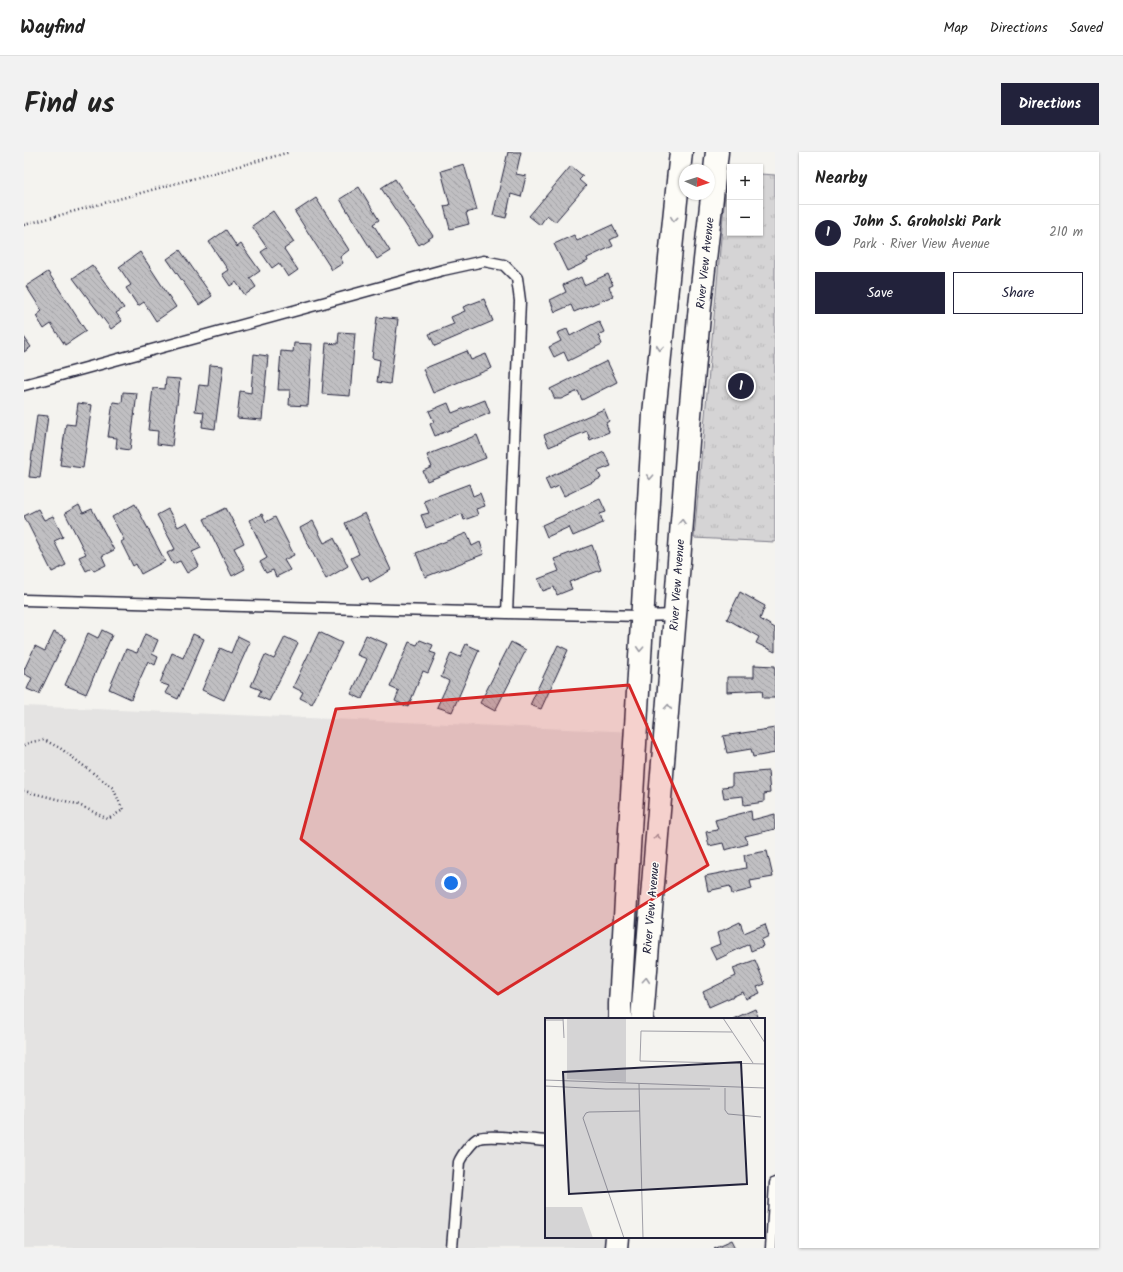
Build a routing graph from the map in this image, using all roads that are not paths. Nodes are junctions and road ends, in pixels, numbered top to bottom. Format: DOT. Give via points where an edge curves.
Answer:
graph roads {
  1 [pos="681,152"];
  2 [pos="717,152"];
  3 [pos="24,385"];
  4 [pos="24,600"];
  5 [pos="507,614"];
  6 [pos="675,615"];
  7 [pos="642,616"];
  8 [pos="620,1018"];
  9 [pos="642,1018"];
  10 [pos="545,1141"];
  11 [pos="775,1183"];
  12 [pos="617,1238"];
  13 [pos="452,1248"];
  14 [pos="616,1248"];
  15 [pos="771,1248"];
  1 -- 7 [label="main road, River View Avenue, one-way" via="654,414"];
  6 -- 2 [label="main road, River View Avenue, one-way" via="694,368"];
  3 -- 5 [label="lane" via="443,270 484,261 504,266 517,278 520,301"];
  4 -- 5 [label="lane"];
  5 -- 7 [label="lane"];
  6 -- 7 [label="lane"];
  9 -- 6 [label="main road, River View Avenue, one-way"];
  7 -- 8 [label="main road, River View Avenue, one-way"];
  10 -- 13 [label="lane" via="490,1136 478,1138 464,1153 459,1162"];
  11 -- 15 [label="lane"];
  12 -- 14 [label="main road"];
}
